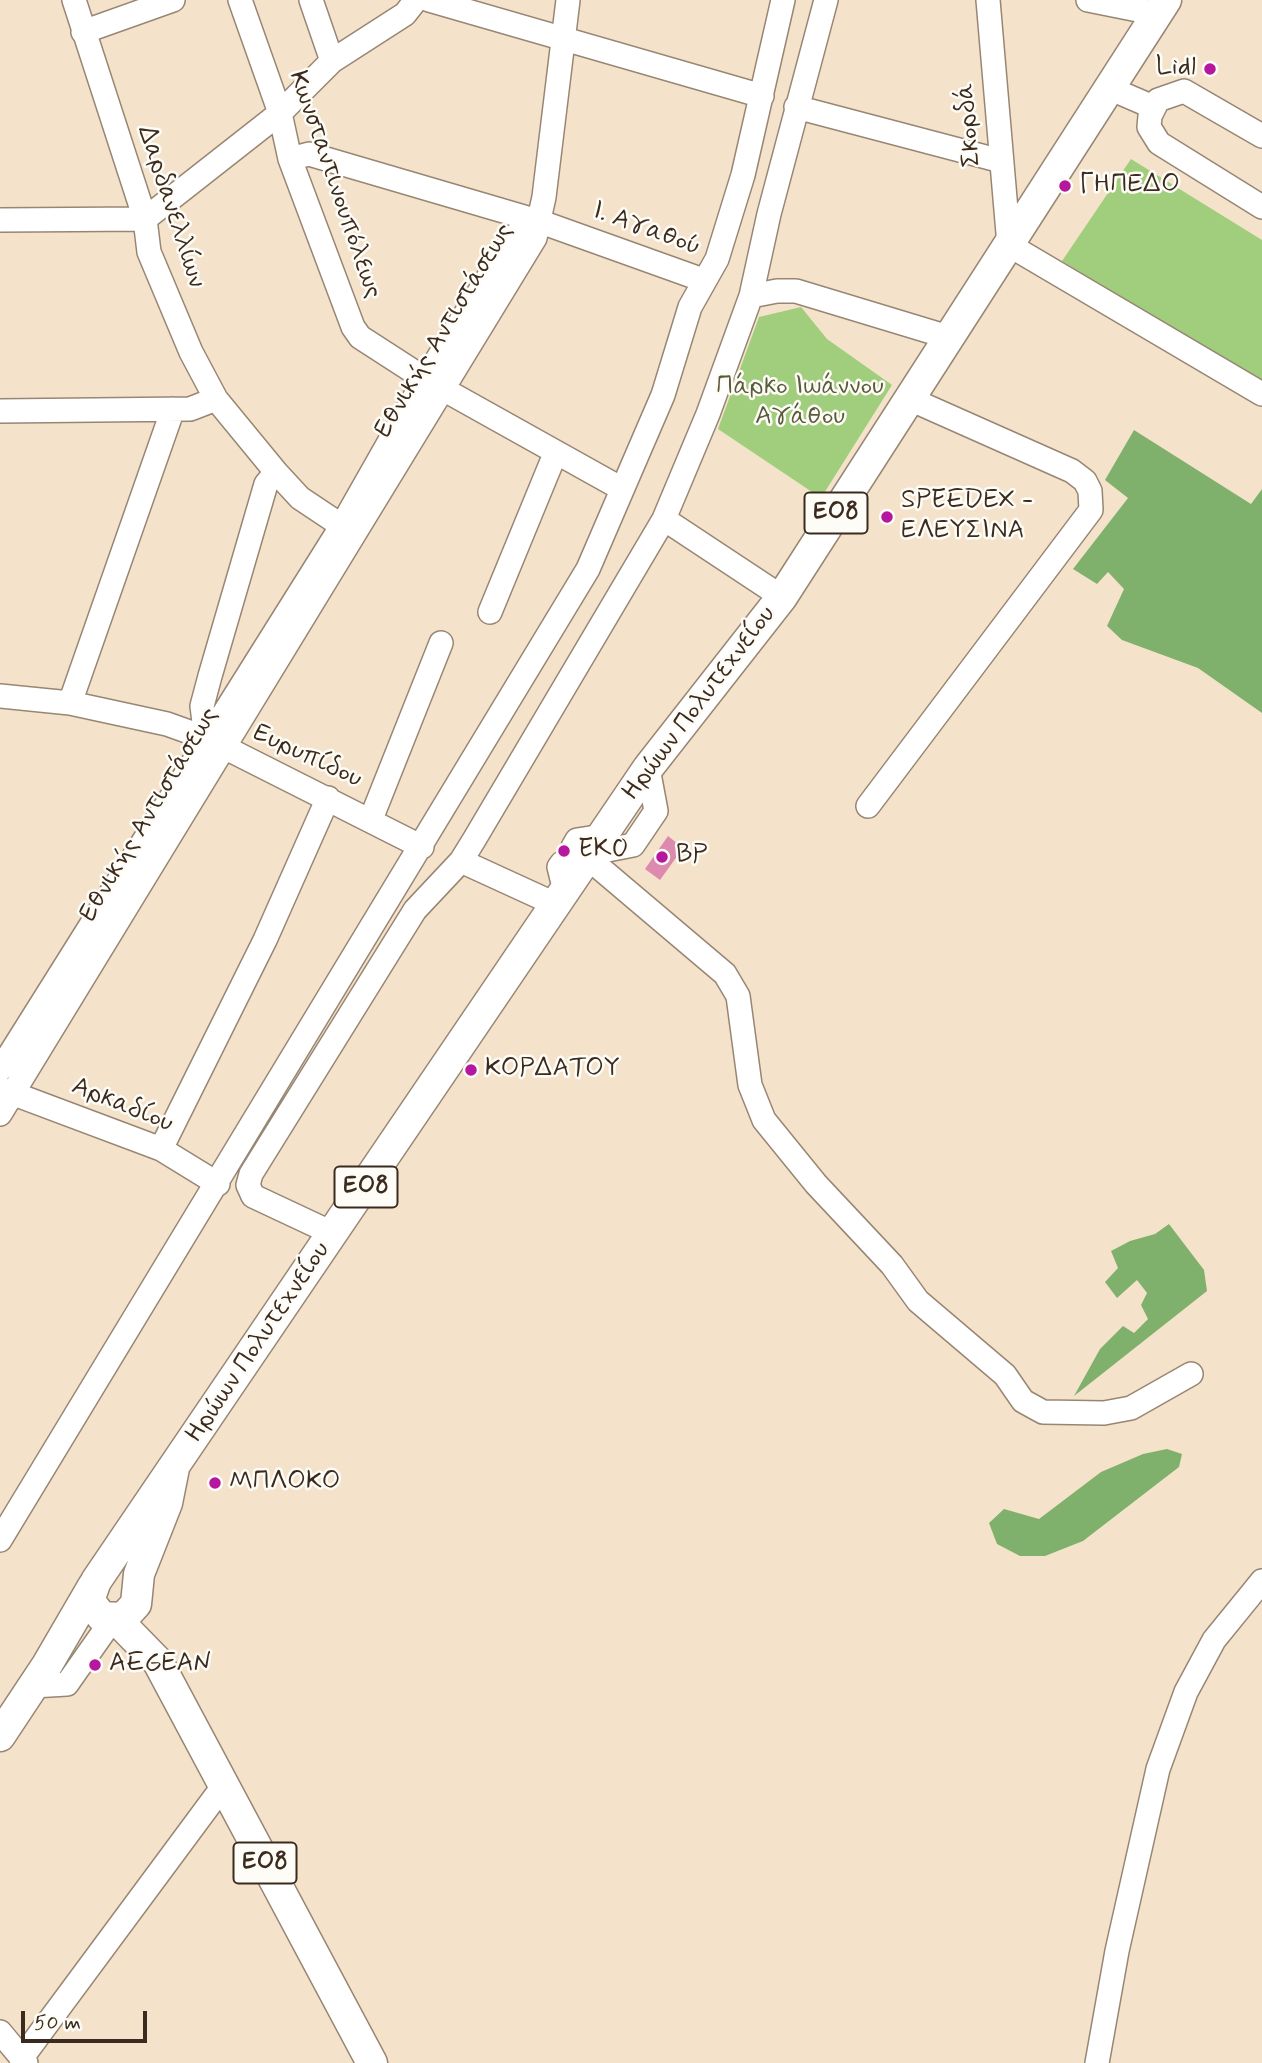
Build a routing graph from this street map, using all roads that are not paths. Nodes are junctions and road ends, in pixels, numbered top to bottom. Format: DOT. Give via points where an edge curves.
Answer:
graph roads {
  1 [pos="74,0"];
  2 [pos="173,0"];
  3 [pos="240,0"];
  4 [pos="311,0"];
  5 [pos="429,0"];
  6 [pos="568,0"];
  7 [pos="782,0"];
  8 [pos="826,0"];
  9 [pos="989,0"];
  10 [pos="1088,0"];
  11 [pos="407,5"];
  12 [pos="1162,7"];
  13 [pos="83,32"];
  14 [pos="564,40"];
  15 [pos="332,61"];
  16 [pos="1109,88"];
  17 [pos="762,96"];
  18 [pos="796,107"];
  19 [pos="1153,107"];
  20 [pos="280,113"];
  21 [pos="1262,136"];
  22 [pos="290,159"];
  23 [pos="1001,161"];
  24 [pos="1262,207"];
  25 [pos="145,219"];
  26 [pos="0,220"];
  27 [pos="541,222"];
  28 [pos="1009,245"];
  29 [pos="703,280"];
  30 [pos="751,296"];
  31 [pos="948,337"];
  32 [pos="435,384"];
  33 [pos="1262,394"];
  34 [pos="911,399"];
  35 [pos="216,400"];
  36 [pos="173,409"];
  37 [pos="0,411"];
  38 [pos="555,454"];
  39 [pos="276,472"];
  40 [pos="622,489"];
  41 [pos="663,519"];
  42 [pos="348,531"];
  43 [pos="782,597"];
  44 [pos="490,612"];
  45 [pos="441,643"];
  46 [pos="0,696"];
  47 [pos="70,703"];
  48 [pos="214,744"];
  49 [pos="328,798"];
  50 [pos="868,806"];
  51 [pos="372,819"];
  52 [pos="422,846"];
  53 [pos="460,861"];
  54 [pos="577,865"];
  55 [pos="0,1070"];
  56 [pos="6,1091"];
  57 [pos="0,1114"];
  58 [pos="161,1149"];
  59 [pos="218,1184"];
  60 [pos="334,1234"];
  61 [pos="1191,1374"];
  62 [pos="174,1468"];
  63 [pos="0,1540"];
  64 [pos="1262,1581"];
  65 [pos="97,1582"];
  66 [pos="137,1594"];
  67 [pos="110,1619"];
  68 [pos="158,1662"];
  69 [pos="40,1675"];
  70 [pos="0,1736"];
  71 [pos="224,1785"];
  72 [pos="0,2032"];
  73 [pos="24,2061"];
  74 [pos="372,2063"];
  75 [pos="1097,2063"];
  1 -- 13 [label="street, Δαρδανελλίων"];
  2 -- 13 [label="street"];
  3 -- 20 [label="street, Κωνσταντινουπόλεως"];
  4 -- 15 [label="street"];
  5 -- 14 [label="street"];
  6 -- 14 [label="street, Εθνικής Αντιστάσεως"];
  7 -- 17 [label="street, Ι. Αγαθού"];
  8 -- 18 [label="street"];
  9 -- 23 [label="street, Σκορδά"];
  10 -- 12 [label="street"];
  11 -- 15 [label="street"];
  12 -- 16 [label="main road, Ηρώων Πολυτεχνείου / ΕΟ8"];
  13 -- 25 [label="street, Δαρδανελλίων"];
  14 -- 17 [label="street"];
  14 -- 27 [label="street, Εθνικής Αντιστάσεως"];
  15 -- 20 [label="street"];
  16 -- 19 [label="street"];
  16 -- 28 [label="main road, Ηρώων Πολυτεχνείου / ΕΟ8"];
  17 -- 29 [label="street, Ι. Αγαθού" via="717,259"];
  18 -- 23 [label="street"];
  18 -- 30 [label="street"];
  19 -- 21 [label="street" via="1158,100 1184,91"];
  19 -- 24 [label="street" via="1149,127 1159,143"];
  20 -- 22 [label="street, Κωνσταντινουπόλεως"];
  20 -- 25 [label="street"];
  22 -- 27 [label="street, Ι. Αγαθού" via="309,154"];
  22 -- 32 [label="street, Κωνσταντινουπόλεως" via="353,327 371,347"];
  23 -- 28 [label="street, Σκορδά"];
  25 -- 26 [label="street"];
  25 -- 35 [label="street, Δαρδανελλίων" via="149,252"];
  27 -- 29 [label="street, Ι. Αγαθού"];
  27 -- 32 [label="street, Εθνικής Αντιστάσεως" via="514,275"];
  28 -- 31 [label="main road, Ηρώων Πολυτεχνείου / ΕΟ8"];
  28 -- 33 [label="street"];
  29 -- 40 [label="street" via="663,395"];
  30 -- 31 [label="street" via="796,292"];
  30 -- 41 [label="street"];
  31 -- 34 [label="main road, Ηρώων Πολυτεχνείου / ΕΟ8"];
  32 -- 38 [label="street, Κωνσταντινουπόλεως"];
  32 -- 42 [label="street, Εθνικής Αντιστάσεως"];
  34 -- 43 [label="main road, Ηρώων Πολυτεχνείου / ΕΟ8"];
  34 -- 50 [label="street" via="1072,471 1090,491 1091,510"];
  35 -- 36 [label="street"];
  35 -- 39 [label="street, Δαρδανελλίων"];
  36 -- 37 [label="street"];
  36 -- 47 [label="street"];
  38 -- 40 [label="street, Κωνσταντινουπόλεως"];
  38 -- 44 [label="street"];
  39 -- 42 [label="street, Δαρδανελλίων" via="300,498"];
  39 -- 48 [label="street" via="266,484 202,706"];
  40 -- 52 [label="street" via="588,569"];
  41 -- 43 [label="street"];
  41 -- 53 [label="street"];
  42 -- 48 [label="street, Εθνικής Αντιστάσεως"];
  43 -- 54 [label="main road, Ηρώων Πολυτεχνείου / ΕΟ8"];
  45 -- 51 [label="street"];
  46 -- 47 [label="street, Ευρυπίδου"];
  47 -- 48 [label="street, Ευρυπίδου" via="138,716"];
  48 -- 49 [label="street, Ευρυπίδου"];
  48 -- 55 [label="street, Εθνικής Αντιστάσεως"];
  48 -- 56 [label="street, Εθνικής Αντιστάσεως"];
  49 -- 51 [label="street, Ευρυπίδου"];
  49 -- 58 [label="street" via="265,940"];
  51 -- 52 [label="street, Ευρυπίδου"];
  52 -- 59 [label="street"];
  53 -- 54 [label="street"];
  53 -- 60 [label="street" via="415,910 251,1174 248,1185 253,1196"];
  54 -- 60 [label="main road, Ηρώων Πολυτεχνείου / ΕΟ8"];
  54 -- 61 [label="street" via="725,974 738,996 750,1085 764,1119 918,1301 1004,1376 1023,1401 1043,1412 1104,1413 1131,1408"];
  56 -- 57 [label="street, Εθνικής Αντιστάσεως"];
  56 -- 58 [label="street, Αρκαδίου"];
  58 -- 59 [label="street, Αρκαδίου"];
  59 -- 63 [label="street"];
  60 -- 62 [label="main road, Ηρώων Πολυτεχνείου / ΕΟ8"];
  62 -- 65 [label="main road, Ηρώων Πολυτεχνείου / ΕΟ8"];
  62 -- 66 [label="main road, Ηρώων Πολυτεχνείου / ΕΟ8" via="167,1503 144,1557"];
  64 -- 75 [label="street" via="1213,1640 1185,1692 1158,1769"];
  65 -- 66 [label="main road" via="108,1574 125,1576"];
  65 -- 67 [label="main road, ΕΟ8" via="92,1604"];
  65 -- 69 [label="main road, Ηρώων Πολυτεχνείου"];
  66 -- 67 [label="main road, Ηρώων Πολυτεχνείου / ΕΟ8" via="129,1615"];
  66 -- 68 [label="main road, ΕΟ8" via="155,1640"];
  67 -- 68 [label="main road, ΕΟ8"];
  67 -- 69 [label="main road, Ηρώων Πολυτεχνείου"];
  68 -- 71 [label="main road, ΕΟ8"];
  69 -- 70 [label="main road, Ηρώων Πολυτεχνείου"];
  71 -- 73 [label="street"];
  71 -- 74 [label="main road, ΕΟ8"];
  72 -- 73 [label="street"];
}
